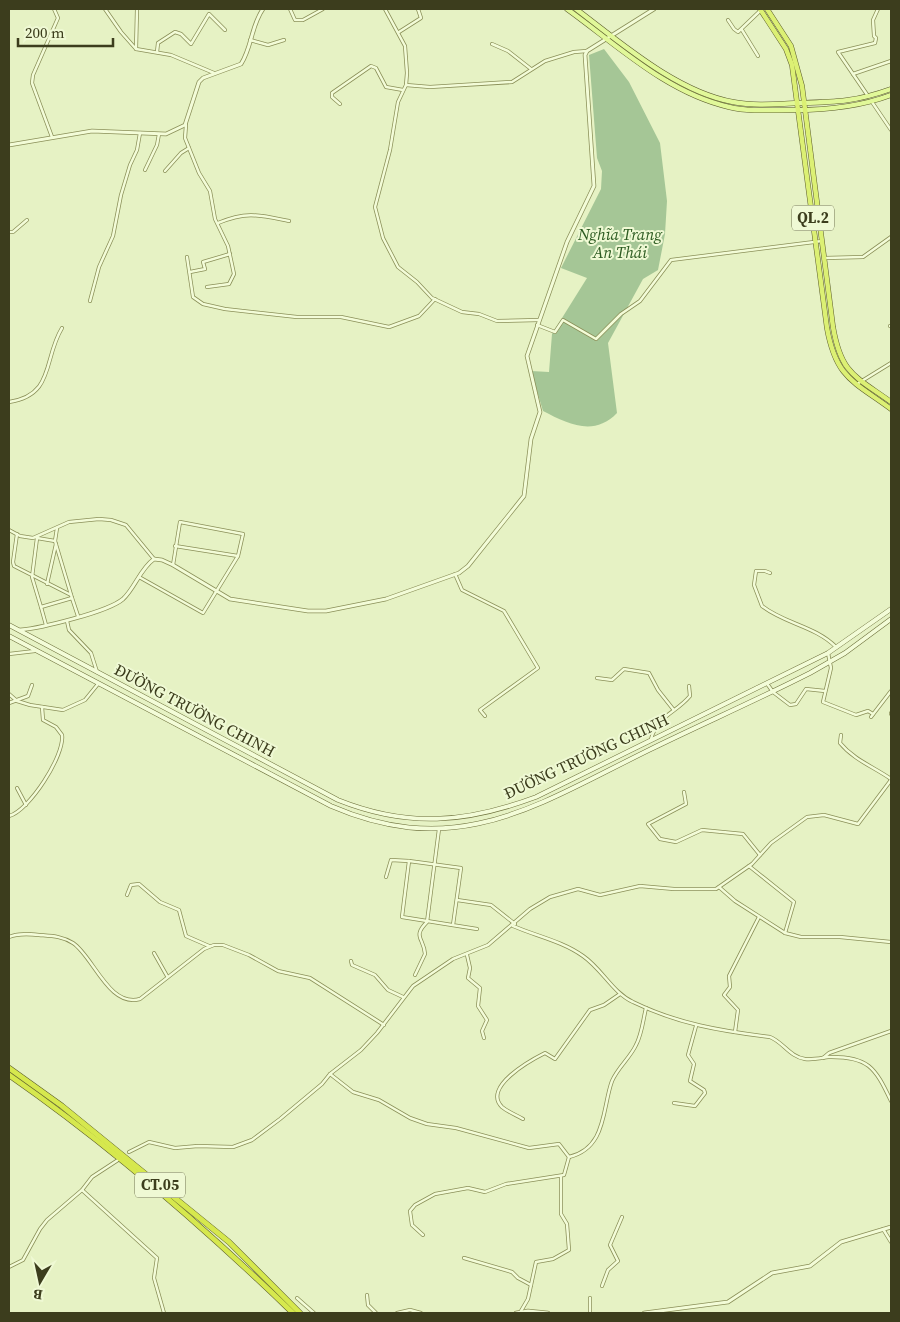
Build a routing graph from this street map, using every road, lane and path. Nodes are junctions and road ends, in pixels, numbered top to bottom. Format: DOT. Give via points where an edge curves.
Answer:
graph roads {
  1 [pos="54,9"];
  2 [pos="105,9"];
  3 [pos="137,9"];
  4 [pos="263,9"];
  5 [pos="290,9"];
  6 [pos="323,9"];
  7 [pos="385,9"];
  8 [pos="418,9"];
  9 [pos="567,9"];
  10 [pos="576,9"];
  11 [pos="654,9"];
  12 [pos="760,9"];
  13 [pos="768,9"];
  14 [pos="878,9"];
  15 [pos="728,20"];
  16 [pos="224,30"];
  17 [pos="742,30"];
  18 [pos="399,32"];
  19 [pos="610,37"];
  20 [pos="250,40"];
  21 [pos="284,40"];
  22 [pos="492,44"];
  23 [pos="136,49"];
  24 [pos="587,51"];
  25 [pos="157,52"];
  26 [pos="636,56"];
  27 [pos="758,56"];
  28 [pos="891,61"];
  29 [pos="531,69"];
  30 [pos="216,74"];
  31 [pos="853,74"];
  32 [pos="406,84"];
  33 [pos="891,89"];
  34 [pos="402,90"];
  35 [pos="891,95"];
  36 [pos="866,101"];
  37 [pos="798,103"];
  38 [pos="804,103"];
  39 [pos="340,104"];
  40 [pos="799,110"];
  41 [pos="805,110"];
  42 [pos="186,124"];
  43 [pos="890,125"];
  44 [pos="891,130"];
  45 [pos="140,133"];
  46 [pos="159,134"];
  47 [pos="52,138"];
  48 [pos="9,145"];
  49 [pos="189,148"];
  50 [pos="145,170"];
  51 [pos="165,172"];
  52 [pos="27,220"];
  53 [pos="289,221"];
  54 [pos="217,224"];
  55 [pos="9,232"];
  56 [pos="891,237"];
  57 [pos="822,241"];
  58 [pos="816,242"];
  59 [pos="230,254"];
  60 [pos="188,257"];
  61 [pos="824,258"];
  62 [pos="189,272"];
  63 [pos="208,287"];
  64 [pos="435,299"];
  65 [pos="90,301"];
  66 [pos="539,320"];
  67 [pos="537,325"];
  68 [pos="62,328"];
  69 [pos="891,363"];
  70 [pos="862,381"];
  71 [pos="857,384"];
  72 [pos="9,402"];
  73 [pos="891,402"];
  74 [pos="891,409"];
  75 [pos="57,528"];
  76 [pos="9,530"];
  77 [pos="17,534"];
  78 [pos="35,538"];
  79 [pos="56,543"];
  80 [pos="175,546"];
  81 [pos="238,556"];
  82 [pos="154,559"];
  83 [pos="173,564"];
  84 [pos="770,573"];
  85 [pos="455,574"];
  86 [pos="32,577"];
  87 [pos="139,577"];
  88 [pos="47,584"];
  89 [pos="68,584"];
  90 [pos="61,590"];
  91 [pos="217,593"];
  92 [pos="71,597"];
  93 [pos="41,607"];
  94 [pos="891,609"];
  95 [pos="78,616"];
  96 [pos="67,619"];
  97 [pos="891,620"];
  98 [pos="9,625"];
  99 [pos="46,625"];
  100 [pos="20,630"];
  101 [pos="9,636"];
  102 [pos="837,648"];
  103 [pos="36,651"];
  104 [pos="828,653"];
  105 [pos="9,654"];
  106 [pos="66,655"];
  107 [pos="831,662"];
  108 [pos="61,664"];
  109 [pos="97,672"];
  110 [pos="597,678"];
  111 [pos="98,684"];
  112 [pos="32,685"];
  113 [pos="768,685"];
  114 [pos="690,686"];
  115 [pos="825,691"];
  116 [pos="891,691"];
  117 [pos="773,692"];
  118 [pos="9,694"];
  119 [pos="17,701"];
  120 [pos="9,703"];
  121 [pos="42,707"];
  122 [pos="673,709"];
  123 [pos="485,716"];
  124 [pos="841,736"];
  125 [pos="651,740"];
  126 [pos="891,779"];
  127 [pos="17,788"];
  128 [pos="684,792"];
  129 [pos="335,799"];
  130 [pos="26,805"];
  131 [pos="332,807"];
  132 [pos="9,816"];
  133 [pos="472,816"];
  134 [pos="474,824"];
  135 [pos="439,829"];
  136 [pos="760,855"];
  137 [pos="409,861"];
  138 [pos="435,864"];
  139 [pos="749,866"];
  140 [pos="386,877"];
  141 [pos="720,887"];
  142 [pos="127,895"];
  143 [pos="457,900"];
  144 [pos="759,917"];
  145 [pos="426,922"];
  146 [pos="453,925"];
  147 [pos="514,925"];
  148 [pos="477,929"];
  149 [pos="785,933"];
  150 [pos="9,936"];
  151 [pos="891,942"];
  152 [pos="209,946"];
  153 [pos="154,953"];
  154 [pos="467,954"];
  155 [pos="351,961"];
  156 [pos="415,974"];
  157 [pos="167,976"];
  158 [pos="620,994"];
  159 [pos="403,997"];
  160 [pos="646,1008"];
  161 [pos="384,1025"];
  162 [pos="696,1026"];
  163 [pos="891,1031"];
  164 [pos="735,1032"];
  165 [pos="484,1038"];
  166 [pos="823,1058"];
  167 [pos="9,1068"];
  168 [pos="330,1074"];
  169 [pos="9,1075"];
  170 [pos="891,1101"];
  171 [pos="674,1103"];
  172 [pos="523,1119"];
  173 [pos="128,1152"];
  174 [pos="569,1157"];
  175 [pos="118,1160"];
  176 [pos="561,1177"];
  177 [pos="82,1190"];
  178 [pos="622,1217"];
  179 [pos="891,1228"];
  180 [pos="883,1229"];
  181 [pos="424,1235"];
  182 [pos="891,1242"];
  183 [pos="464,1258"];
  184 [pos="9,1267"];
  185 [pos="530,1285"];
  186 [pos="602,1286"];
  187 [pos="367,1295"];
  188 [pos="298,1298"];
  189 [pos="590,1298"];
  190 [pos="521,1311"];
  191 [pos="164,1313"];
  192 [pos="293,1313"];
  193 [pos="300,1313"];
  194 [pos="314,1313"];
  195 [pos="376,1313"];
  196 [pos="397,1313"];
  197 [pos="421,1313"];
  198 [pos="516,1313"];
  199 [pos="546,1313"];
  200 [pos="590,1313"];
  201 [pos="644,1313"];
  1 -- 47 [label="street" via="58,18 32,83"];
  2 -- 23 [label="street"];
  3 -- 23 [label="street"];
  4 -- 20 [label="street" via="256,18"];
  5 -- 6 [label="street" via="295,20"];
  7 -- 18 [label="street"];
  8 -- 18 [label="street" via="421,18"];
  9 -- 19 [label="main road"];
  10 -- 19 [label="main road"];
  11 -- 19 [label="street"];
  12 -- 17 [label="street"];
  12 -- 37 [label="highway, QL.2" via="786,49"];
  13 -- 38 [label="highway, QL.2" via="791,46"];
  14 -- 31 [label="street" via="873,20 875,42 838,52"];
  15 -- 17 [label="street" via="736,32"];
  16 -- 25 [label="street" via="209,14 191,44 175,32 158,42"];
  17 -- 27 [label="street"];
  18 -- 32 [label="street" via="407,56"];
  19 -- 24 [label="street"];
  19 -- 26 [label="main road"];
  20 -- 21 [label="street" via="268,45"];
  20 -- 30 [label="street" via="241,64"];
  22 -- 29 [label="street" via="508,51"];
  23 -- 25 [label="street"];
  24 -- 29 [label="street" via="566,54"];
  24 -- 66 [label="street" via="594,186 567,242"];
  25 -- 30 [label="street" via="171,54"];
  26 -- 37 [label="main road" via="706,95 746,104"];
  26 -- 40 [label="main road" via="669,82 705,100 745,109"];
  28 -- 31 [label="street"];
  29 -- 32 [label="street" via="512,82 430,87"];
  30 -- 42 [label="street" via="199,82"];
  31 -- 36 [label="street"];
  32 -- 34 [label="street"];
  33 -- 36 [label="main road"];
  34 -- 39 [label="street" via="386,87 376,68 371,66 332,94"];
  34 -- 64 [label="street" via="375,207 383,238 398,267"];
  35 -- 36 [label="main road"];
  36 -- 38 [label="main road"];
  36 -- 41 [label="main road" via="836,109"];
  36 -- 43 [label="street"];
  37 -- 38 [label="main road"];
  37 -- 40 [label="highway, QL.2"];
  38 -- 41 [label="highway, QL.2"];
  40 -- 41 [label="main road"];
  40 -- 58 [label="highway, QL.2"];
  41 -- 57 [label="highway, QL.2"];
  42 -- 46 [label="street" via="169,133"];
  42 -- 49 [label="street" via="185,138"];
  43 -- 44 [label="street"];
  45 -- 46 [label="street"];
  45 -- 47 [label="street" via="92,131"];
  45 -- 65 [label="street" via="121,195 114,236 98,267"];
  46 -- 50 [label="street" via="158,146"];
  47 -- 48 [label="street"];
  49 -- 51 [label="street"];
  49 -- 54 [label="street" via="210,192"];
  52 -- 55 [label="street"];
  53 -- 54 [label="street" via="239,215"];
  54 -- 59 [label="street"];
  56 -- 61 [label="street" via="863,257"];
  57 -- 58 [label="street"];
  57 -- 61 [label="highway, QL.2"];
  58 -- 67 [label="street" via="671,260 640,301 621,314 596,340 563,320 555,332"];
  58 -- 71 [label="highway, QL.2" via="831,350 840,368"];
  59 -- 62 [label="street" via="203,262 204,270"];
  59 -- 63 [label="street" via="234,274 232,281"];
  60 -- 62 [label="street"];
  61 -- 70 [label="highway, QL.2" via="838,355"];
  62 -- 64 [label="street" via="191,294 204,304 289,316 341,317 389,327 419,316"];
  64 -- 66 [label="street" via="462,312 497,321"];
  66 -- 67 [label="street"];
  67 -- 85 [label="street" via="526,362 540,412 531,439 524,496 468,566"];
  68 -- 72 [label="street" via="53,343 42,384 26,398"];
  69 -- 70 [label="street"];
  70 -- 71 [label="street"];
  70 -- 73 [label="highway, QL.2"];
  71 -- 74 [label="highway, QL.2"];
  75 -- 78 [label="street"];
  75 -- 79 [label="street"];
  75 -- 82 [label="street" via="68,522 98,519 122,523"];
  76 -- 77 [label="street"];
  77 -- 78 [label="street"];
  77 -- 86 [label="street" via="13,564"];
  78 -- 79 [label="street"];
  78 -- 86 [label="street"];
  79 -- 88 [label="street"];
  79 -- 89 [label="street"];
  80 -- 81 [label="street"];
  80 -- 81 [label="street" via="178,524 184,522 241,532"];
  80 -- 83 [label="street"];
  81 -- 91 [label="street"];
  82 -- 83 [label="street"];
  82 -- 87 [label="street"];
  83 -- 91 [label="street"];
  84 -- 102 [label="street" via="756,571 754,585 762,606 826,637"];
  85 -- 91 [label="street" via="386,599 317,612 243,602"];
  85 -- 123 [label="street" via="462,590 504,610 538,668 480,710"];
  86 -- 88 [label="street"];
  86 -- 93 [label="street"];
  87 -- 91 [label="street" via="202,613"];
  87 -- 95 [label="street" via="118,602"];
  88 -- 90 [label="street"];
  89 -- 90 [label="street"];
  89 -- 92 [label="street"];
  90 -- 92 [label="street"];
  92 -- 93 [label="street"];
  92 -- 95 [label="street"];
  93 -- 99 [label="street"];
  94 -- 102 [label="main road, ĐƯỜNG TRƯỜNG CHINH"];
  95 -- 96 [label="street"];
  96 -- 99 [label="street"];
  96 -- 109 [label="street" via="69,630 87,648"];
  97 -- 107 [label="main road, ĐƯỜNG TRƯỜNG CHINH"];
  98 -- 100 [label="main road, ĐƯỜNG TRƯỜNG CHINH"];
  99 -- 100 [label="street"];
  100 -- 106 [label="main road, ĐƯỜNG TRƯỜNG CHINH"];
  101 -- 103 [label="main road, ĐƯỜNG TRƯỜNG CHINH"];
  102 -- 104 [label="main road, ĐƯỜNG TRƯỜNG CHINH"];
  103 -- 105 [label="street"];
  103 -- 108 [label="main road, ĐƯỜNG TRƯỜNG CHINH"];
  104 -- 107 [label="street"];
  104 -- 113 [label="main road, ĐƯỜNG TRƯỜNG CHINH"];
  106 -- 108 [label="main road"];
  106 -- 109 [label="main road, ĐƯỜNG TRƯỜNG CHINH"];
  107 -- 115 [label="street" via="830,680"];
  107 -- 117 [label="main road, ĐƯỜNG TRƯỜNG CHINH"];
  108 -- 111 [label="main road, ĐƯỜNG TRƯỜNG CHINH"];
  109 -- 129 [label="main road, ĐƯỜNG TRƯỜNG CHINH"];
  110 -- 122 [label="street" via="612,680 622,669 649,673"];
  111 -- 121 [label="street" via="85,700 68,709"];
  111 -- 131 [label="main road, ĐƯỜNG TRƯỜNG CHINH"];
  112 -- 119 [label="street" via="29,695"];
  113 -- 117 [label="street"];
  113 -- 125 [label="main road, ĐƯỜNG TRƯỜNG CHINH"];
  114 -- 122 [label="street" via="690,696"];
  115 -- 116 [label="street" via="825,703 856,715 868,711 872,715"];
  115 -- 117 [label="street" via="806,689 792,706"];
  117 -- 134 [label="main road, ĐƯỜNG TRƯỜNG CHINH" via="538,805"];
  118 -- 119 [label="street"];
  119 -- 120 [label="street"];
  119 -- 121 [label="street"];
  121 -- 130 [label="street" via="43,720 59,730 63,742"];
  122 -- 125 [label="street"];
  124 -- 126 [label="street" via="840,743 854,757"];
  125 -- 133 [label="main road, ĐƯỜNG TRƯỜNG CHINH" via="536,797"];
  126 -- 136 [label="street" via="858,824 822,814 807,817"];
  127 -- 130 [label="street"];
  128 -- 136 [label="street" via="686,804 648,824 660,839 676,842 702,830 734,832 746,836"];
  129 -- 131 [label="main road"];
  129 -- 133 [label="main road, ĐƯỜNG TRƯỜNG CHINH" via="398,818 438,820"];
  130 -- 132 [label="street"];
  131 -- 135 [label="main road, ĐƯỜNG TRƯỜNG CHINH" via="386,824"];
  133 -- 134 [label="main road"];
  134 -- 135 [label="main road, ĐƯỜNG TRƯỜNG CHINH"];
  135 -- 138 [label="street"];
  136 -- 139 [label="street"];
  137 -- 138 [label="street"];
  137 -- 140 [label="street" via="391,860"];
  137 -- 145 [label="street" via="402,917"];
  138 -- 143 [label="street" via="461,868"];
  138 -- 145 [label="street"];
  139 -- 141 [label="street"];
  139 -- 149 [label="street" via="794,902"];
  141 -- 144 [label="street" via="734,901"];
  141 -- 147 [label="street" via="710,890 640,886 600,895 573,889 543,900"];
  142 -- 152 [label="street" via="131,885 140,884 160,902 179,910 186,936"];
  143 -- 146 [label="street"];
  143 -- 147 [label="street" via="491,905"];
  144 -- 149 [label="street"];
  144 -- 164 [label="street" via="729,976 731,985 724,995 738,1010"];
  145 -- 146 [label="street"];
  145 -- 156 [label="street" via="419,935 425,954"];
  146 -- 148 [label="street"];
  147 -- 154 [label="street" via="488,945"];
  147 -- 158 [label="street" via="572,949 593,965"];
  149 -- 151 [label="street" via="801,937"];
  150 -- 157 [label="street" via="32,934 69,941 109,988 127,999 140,999"];
  152 -- 157 [label="street"];
  152 -- 161 [label="street" via="223,945 244,952 278,971 310,978"];
  153 -- 157 [label="street"];
  154 -- 159 [label="street" via="424,978"];
  154 -- 165 [label="street" via="468,978 480,989 478,1006 487,1020 482,1031"];
  155 -- 159 [label="street" via="375,975 388,990"];
  158 -- 160 [label="street"];
  158 -- 172 [label="street" via="590,1010 555,1059 544,1053 507,1079 498,1092 498,1098 502,1107"];
  159 -- 161 [label="street"];
  160 -- 162 [label="street"];
  160 -- 174 [label="street" via="637,1044 612,1082 597,1137 585,1149"];
  161 -- 168 [label="street" via="361,1050"];
  162 -- 164 [label="street"];
  162 -- 171 [label="street" via="688,1055 694,1064 690,1082 705,1093 695,1106"];
  163 -- 166 [label="street" via="828,1053"];
  164 -- 166 [label="street" via="774,1039 804,1059"];
  166 -- 170 [label="street" via="847,1057 863,1061 880,1077"];
  167 -- 193 [label="highway, CT.05" via="77,1118 222,1236"];
  168 -- 173 [label="street" via="280,1119 245,1144 175,1148 149,1142"];
  168 -- 174 [label="street" via="353,1092 379,1100 424,1124 456,1128 530,1148 559,1144"];
  169 -- 192 [label="highway, CT.05" via="61,1112 181,1209"];
  174 -- 176 [label="street"];
  175 -- 177 [label="street" via="92,1176"];
  176 -- 181 [label="street" via="506,1184 485,1192 468,1188 435,1194 410,1211 412,1225"];
  176 -- 185 [label="street" via="561,1214 567,1224 569,1250 552,1259 536,1262"];
  177 -- 184 [label="street" via="43,1224 23,1260"];
  177 -- 191 [label="street" via="157,1258 154,1278"];
  178 -- 186 [label="street" via="610,1245 618,1261 608,1270"];
  179 -- 180 [label="street"];
  180 -- 182 [label="street"];
  180 -- 201 [label="street" via="841,1242 810,1266 772,1273 728,1302"];
  183 -- 185 [label="street" via="512,1272"];
  185 -- 190 [label="street" via="528,1299"];
  187 -- 195 [label="street" via="368,1305"];
  188 -- 194 [label="street"];
  189 -- 200 [label="street"];
  190 -- 198 [label="street"];
  190 -- 199 [label="street"];
  196 -- 197 [label="street" via="410,1310"];
}
